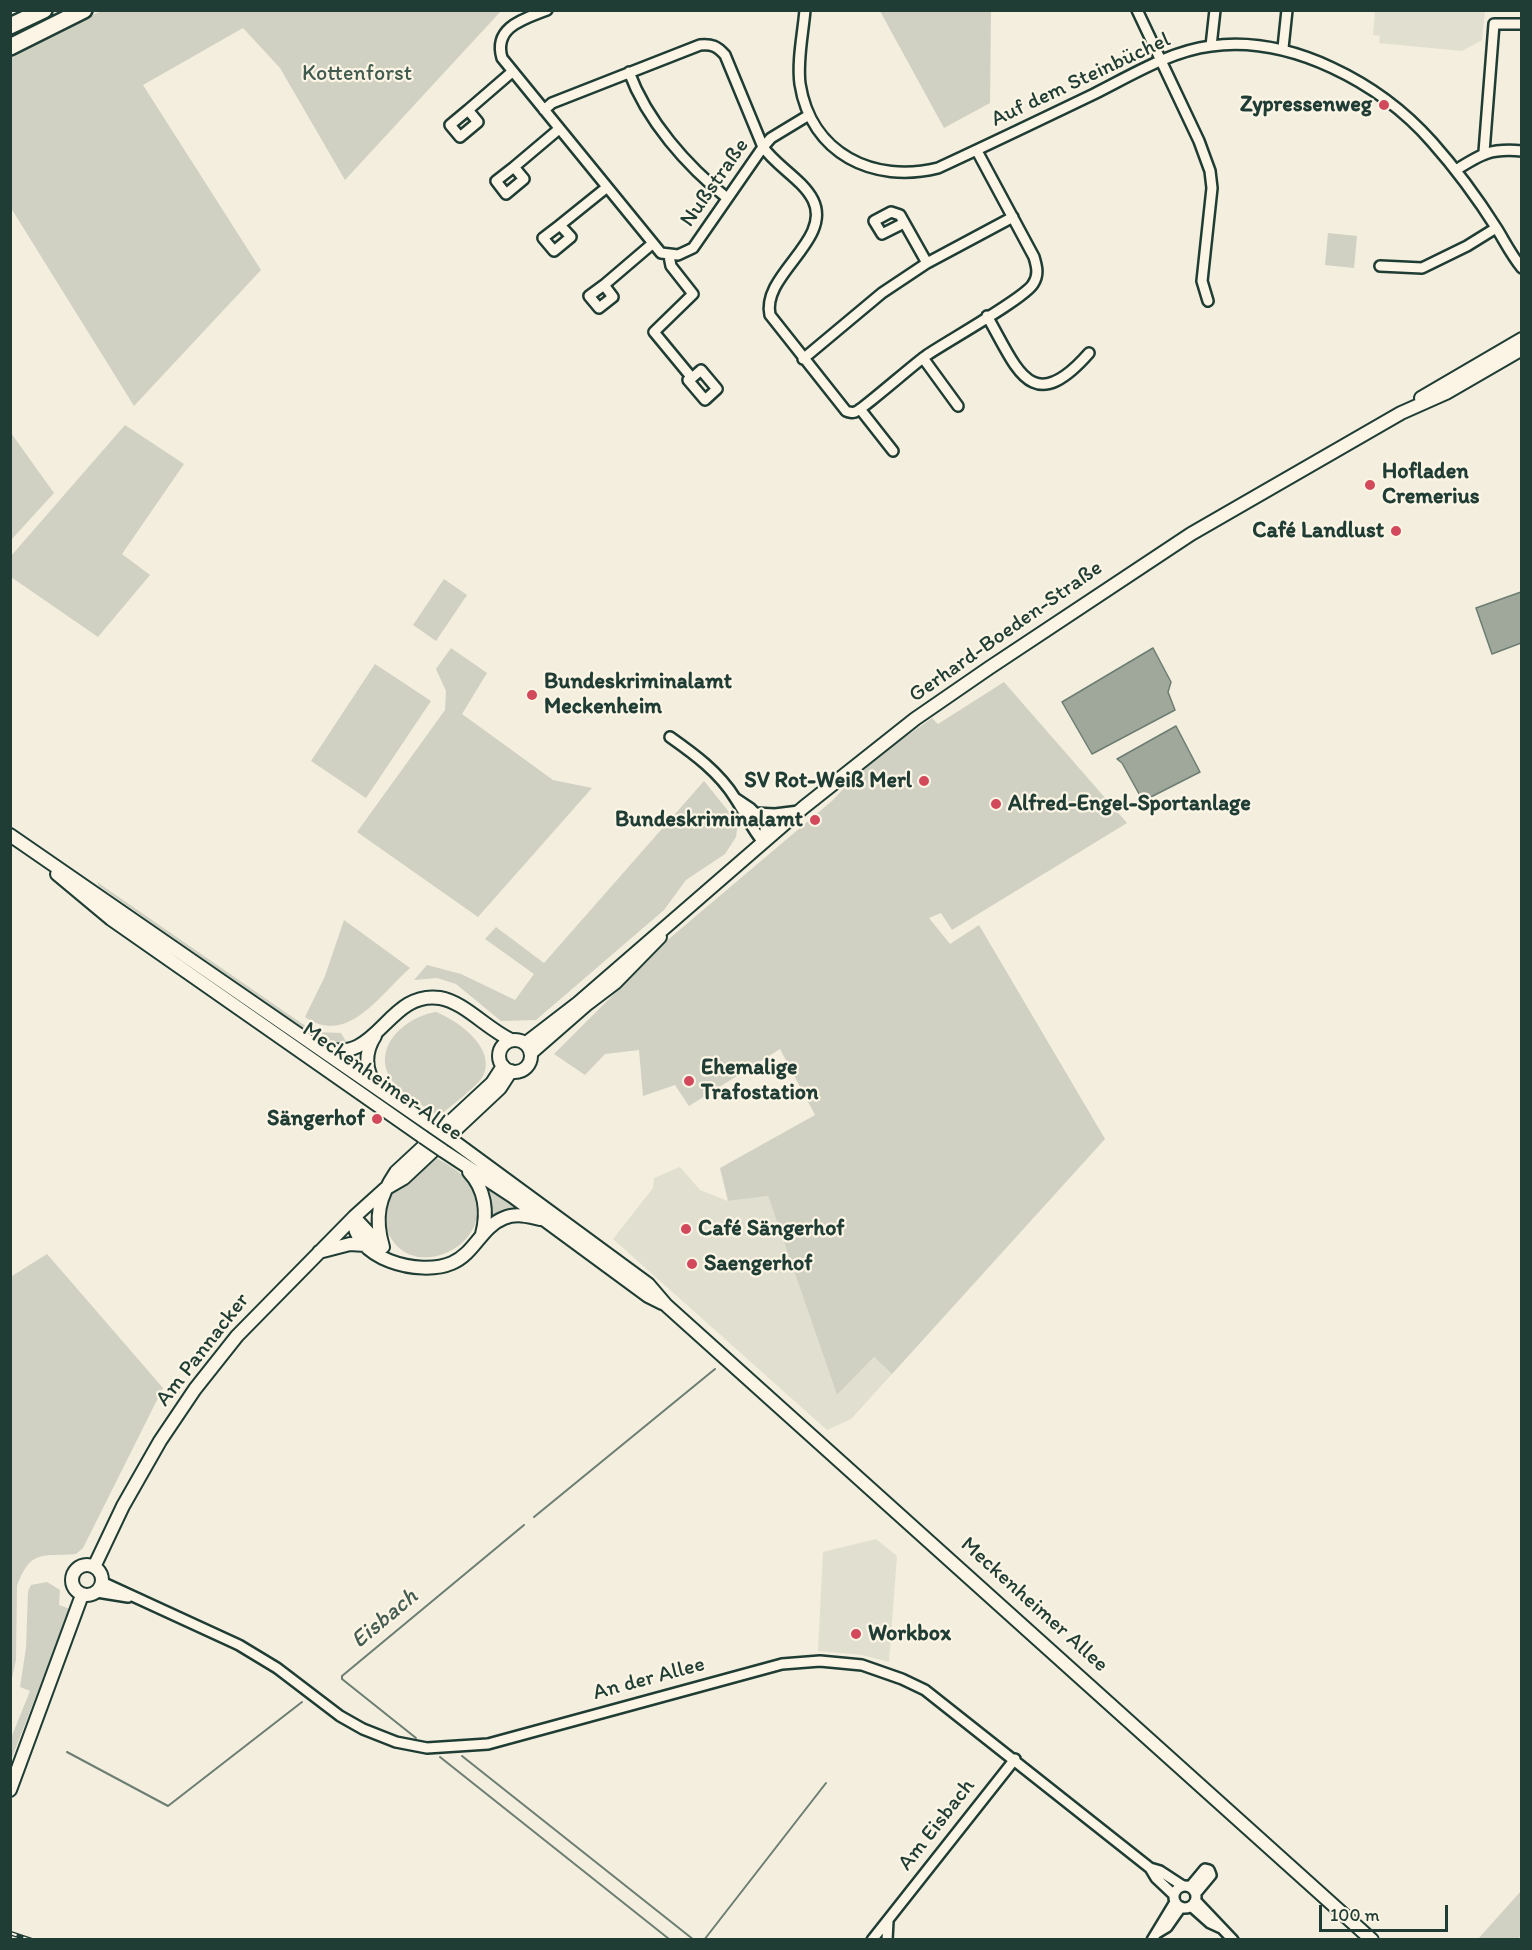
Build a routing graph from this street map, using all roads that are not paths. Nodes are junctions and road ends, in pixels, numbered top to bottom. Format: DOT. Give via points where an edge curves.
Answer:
graph roads {
  1 [pos="44,10"];
  2 [pos="84,10"];
  3 [pos="547,10"];
  4 [pos="805,10"];
  5 [pos="1137,10"];
  6 [pos="1215,10"];
  7 [pos="1287,10"];
  8 [pos="1521,24"];
  9 [pos="10,27"];
  10 [pos="1211,46"];
  11 [pos="10,47"];
  12 [pos="1283,48"];
  13 [pos="1162,61"];
  14 [pos="512,72"];
  15 [pos="629,72"];
  16 [pos="468,110"];
  17 [pos="544,110"];
  18 [pos="809,115"];
  19 [pos="559,129"];
  20 [pos="763,147"];
  21 [pos="977,151"];
  22 [pos="1521,151"];
  23 [pos="1484,152"];
  24 [pos="514,167"];
  25 [pos="1456,170"];
  26 [pos="606,188"];
  27 [pos="727,198"];
  28 [pos="1013,217"];
  29 [pos="904,223"];
  30 [pos="560,225"];
  31 [pos="1496,228"];
  32 [pos="652,244"];
  33 [pos="669,256"];
  34 [pos="927,263"];
  35 [pos="1380,266"];
  36 [pos="1521,268"];
  37 [pos="604,285"];
  38 [pos="1208,301"];
  39 [pos="987,316"];
  40 [pos="1521,339"];
  41 [pos="1521,349"];
  42 [pos="1089,353"];
  43 [pos="923,358"];
  44 [pos="803,359"];
  45 [pos="692,378"];
  46 [pos="958,406"];
  47 [pos="860,409"];
  48 [pos="1401,413"];
  49 [pos="893,451"];
  50 [pos="670,737"];
  51 [pos="735,798"];
  52 [pos="800,811"];
  53 [pos="755,813"];
  54 [pos="10,835"];
  55 [pos="763,842"];
  56 [pos="79,887"];
  57 [pos="476,1020"];
  58 [pos="377,1033"];
  59 [pos="511,1040"];
  60 [pos="314,1045"];
  61 [pos="529,1048"];
  62 [pos="500,1052"];
  63 [pos="507,1069"];
  64 [pos="380,1090"];
  65 [pos="447,1154"];
  66 [pos="385,1189"];
  67 [pos="354,1217"];
  68 [pos="546,1221"];
  69 [pos="482,1234"];
  70 [pos="365,1245"];
  71 [pos="382,1247"];
  72 [pos="317,1252"];
  73 [pos="404,1265"];
  74 [pos="666,1305"];
  75 [pos="94,1567"];
  76 [pos="99,1587"];
  77 [pos="82,1595"];
  78 [pos="1015,1759"];
  79 [pos="10,1790"];
  80 [pos="1150,1868"];
  81 [pos="1191,1895"];
  82 [pos="1177,1901"];
  83 [pos="890,1916"];
  84 [pos="1154,1937"];
  85 [pos="872,1940"];
  86 [pos="887,1940"];
  87 [pos="1233,1940"];
  88 [pos="1372,1940"];
  1 -- 9 [label="highway"];
  2 -- 11 [label="highway"];
  3 -- 14 [label="street" via="520,21 504,34 500,51"];
  4 -- 18 [label="street, Auf dem Steinbüchel" via="800,83"];
  5 -- 13 [label="street"];
  6 -- 10 [label="street"];
  7 -- 12 [label="street"];
  8 -- 23 [label="street" via="1494,24"];
  10 -- 12 [label="street, Auf dem Steinbüchel"];
  10 -- 13 [label="street, Auf dem Steinbüchel"];
  12 -- 25 [label="street, Auf dem Steinbüchel" via="1326,64 1372,92 1430,140"];
  13 -- 21 [label="street, Auf dem Steinbüchel"];
  13 -- 38 [label="street" via="1210,171 1212,188 1202,281"];
  14 -- 16 [label="street"];
  14 -- 17 [label="street"];
  15 -- 17 [label="street" via="552,103"];
  15 -- 20 [label="street" via="700,45 715,46 725,55"];
  15 -- 27 [label="street" via="643,106 705,180"];
  17 -- 19 [label="street"];
  18 -- 20 [label="street, Nußstraße"];
  18 -- 21 [label="street, Auf dem Steinbüchel" via="843,155 886,173 928,171"];
  19 -- 24 [label="street"];
  19 -- 26 [label="street"];
  20 -- 27 [label="street, Nußstraße"];
  20 -- 44 [label="street" via="815,205 815,225 769,304 774,324"];
  21 -- 28 [label="street"];
  22 -- 23 [label="street"];
  23 -- 25 [label="street"];
  25 -- 31 [label="street, Auf dem Steinbüchel"];
  26 -- 30 [label="street"];
  26 -- 32 [label="street"];
  27 -- 33 [label="street, Nußstraße" via="693,248 685,254"];
  28 -- 34 [label="street"];
  28 -- 39 [label="street" via="1034,257 1037,275 1030,289"];
  29 -- 34 [label="street"];
  31 -- 35 [label="street" via="1422,268"];
  31 -- 36 [label="street, Auf dem Steinbüchel"];
  32 -- 33 [label="street"];
  32 -- 37 [label="street"];
  33 -- 45 [label="street" via="671,266 693,294 654,332"];
  34 -- 44 [label="street" via="882,293"];
  39 -- 42 [label="street" via="1021,375 1036,385 1049,384 1073,372"];
  39 -- 43 [label="street"];
  40 -- 48 [label="main road, Gerhard-Boeden-Straße" via="1437,387"];
  41 -- 48 [label="main road, Gerhard-Boeden-Straße" via="1446,393"];
  43 -- 46 [label="street"];
  43 -- 47 [label="street"];
  44 -- 47 [label="street" via="846,411"];
  47 -- 49 [label="street"];
  48 -- 52 [label="main road, Gerhard-Boeden-Straße" via="1191,534 1065,614 915,719"];
  50 -- 51 [label="street" via="700,759"];
  51 -- 53 [label="street"];
  51 -- 55 [label="street"];
  52 -- 53 [label="street"];
  52 -- 55 [label="main road, Gerhard-Boeden-Straße"];
  53 -- 55 [label="street" via="766,826"];
  54 -- 56 [label="main road, Meckenheimer Allee"];
  55 -- 61 [label="main road, Gerhard-Boeden-Straße" via="666,929 615,983"];
  56 -- 60 [label="main road, Meckenheimer Allee"];
  56 -- 65 [label="main road, Meckenheimer Allee, bridge" via="111,919"];
  57 -- 58 [label="main road" via="447,1000 422,999 402,1007"];
  57 -- 59 [label="main road"];
  57 -- 62 [label="main road"];
  58 -- 60 [label="main road" via="352,1049"];
  58 -- 64 [label="main road" via="368,1050 367,1065"];
  59 -- 61 [label="main road"];
  59 -- 62 [label="main road"];
  60 -- 64 [label="main road, Meckenheimer Allee"];
  61 -- 63 [label="main road, Gerhard-Boeden-Straße" via="528,1066 523,1070"];
  62 -- 63 [label="main road"];
  63 -- 66 [label="main road, Am Pannacker" via="396,1172"];
  64 -- 74 [label="main road, Meckenheimer Allee, bridge" via="608,1253 648,1284"];
  65 -- 68 [label="main road, Meckenheimer Allee"];
  65 -- 69 [label="main road" via="474,1177 480,1188 486,1213"];
  66 -- 67 [label="main road, Am Pannacker"];
  66 -- 71 [label="main road" via="377,1218"];
  67 -- 70 [label="main road" via="354,1231"];
  67 -- 71 [label="main road"];
  67 -- 72 [label="main road, Am Pannacker"];
  68 -- 69 [label="main road" via="509,1216 496,1221"];
  68 -- 74 [label="main road, Meckenheimer Allee"];
  69 -- 73 [label="main road" via="468,1253 449,1264 429,1269"];
  70 -- 72 [label="main road" via="344,1245"];
  70 -- 73 [label="main road"];
  71 -- 73 [label="main road"];
  72 -- 75 [label="main road, Am Pannacker" via="259,1311 195,1389 123,1506"];
  74 -- 88 [label="main road, Meckenheimer Allee"];
  75 -- 76 [label="main road" via="101,1574"];
  75 -- 77 [label="main road" via="80,1567 73,1574 72,1586"];
  76 -- 77 [label="main road"];
  76 -- 78 [label="street, An der Allee" via="204,1627 255,1654 351,1723 414,1746 443,1749 488,1744 760,1669 820,1661 862,1665 910,1682"];
  77 -- 79 [label="main road"];
  78 -- 80 [label="street, An der Allee"];
  78 -- 83 [label="street, Am Eisbach"];
  80 -- 81 [label="street, An der Allee"];
  80 -- 82 [label="street, An der Allee"];
  81 -- 82 [label="street"];
  81 -- 82 [label="street"];
  81 -- 87 [label="street, An der Allee" via="1210,1923"];
  82 -- 84 [label="street"];
  83 -- 85 [label="street, Am Eisbach"];
  83 -- 86 [label="street"];
}
